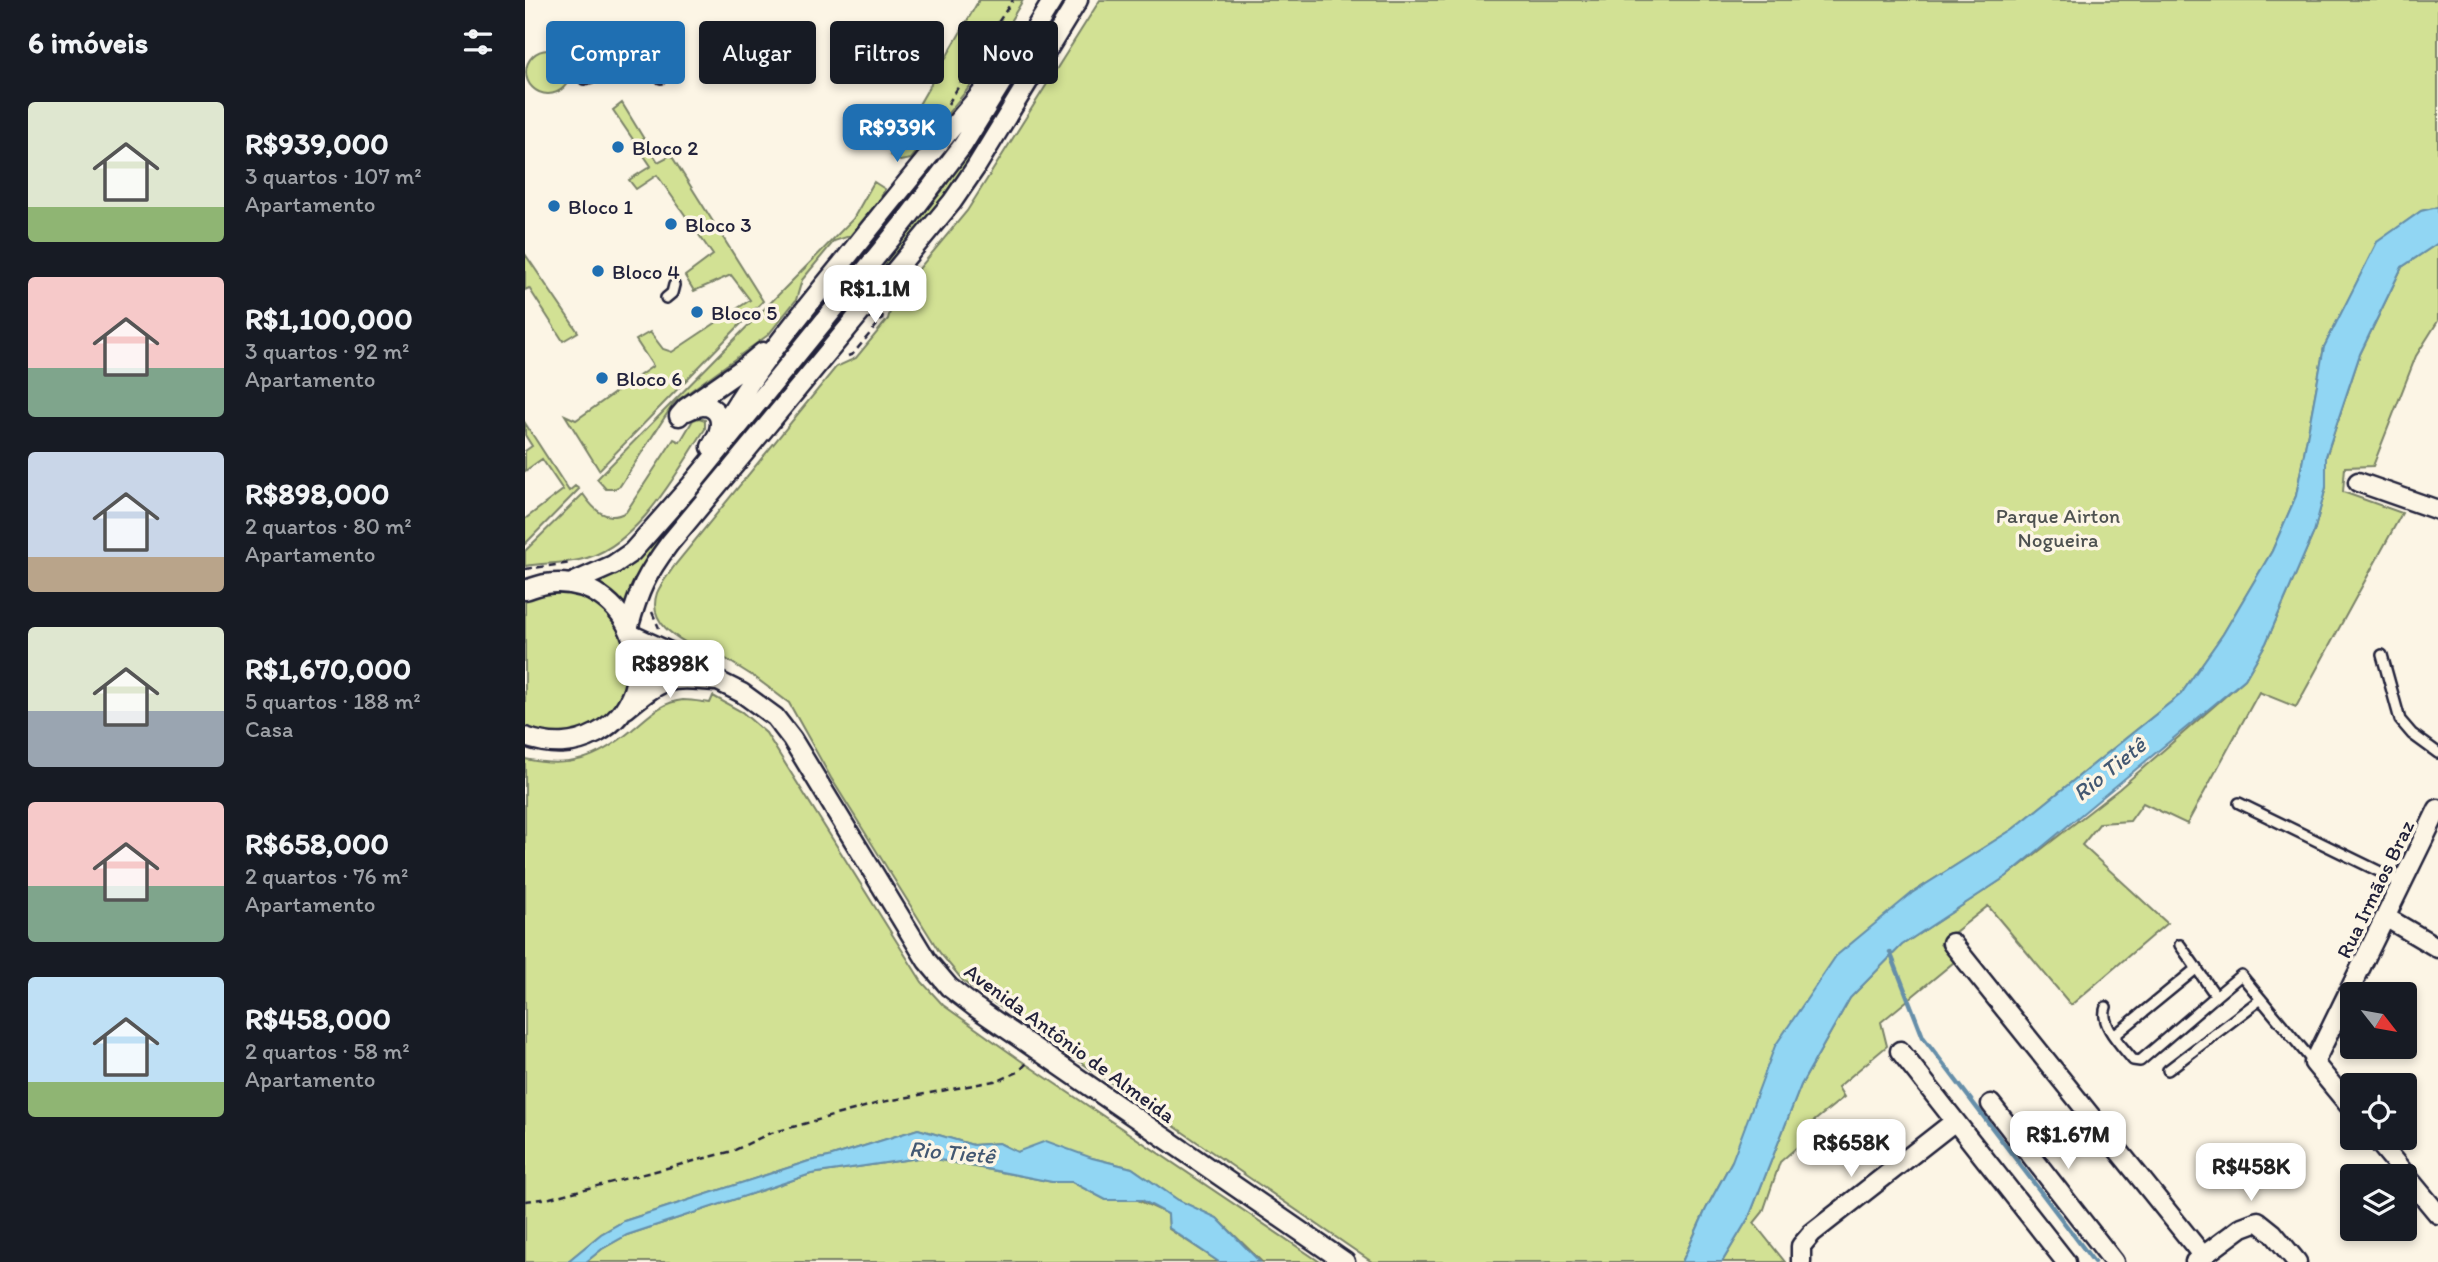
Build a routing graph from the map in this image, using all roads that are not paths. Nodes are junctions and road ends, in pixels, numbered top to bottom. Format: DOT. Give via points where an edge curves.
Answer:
graph roads {
  1 [pos="1053,0"];
  2 [pos="1078,0"];
  3 [pos="1040,21"];
  4 [pos="990,84"];
  5 [pos="1001,84"];
  6 [pos="674,285"];
  7 [pos="666,298"];
  8 [pos="794,323"];
  9 [pos="718,434"];
  10 [pos="2358,482"];
  11 [pos="691,485"];
  12 [pos="2438,510"];
  13 [pos="570,584"];
  14 [pos="525,590"];
  15 [pos="630,631"];
  16 [pos="2382,655"];
  17 [pos="718,681"];
  18 [pos="620,714"];
  19 [pos="525,737"];
  20 [pos="2438,753"];
  21 [pos="2239,803"];
  22 [pos="2438,809"];
  23 [pos="2403,883"];
  24 [pos="2387,918"];
  25 [pos="1952,943"];
  26 [pos="2180,945"];
  27 [pos="2438,948"];
  28 [pos="2197,968"];
  29 [pos="2216,996"];
  30 [pos="2261,999"];
  31 [pos="2106,1007"];
  32 [pos="2114,1036"];
  33 [pos="1901,1051"];
  34 [pos="2314,1063"];
  35 [pos="2168,1070"];
  36 [pos="2340,1094"];
  37 [pos="1991,1104"];
  38 [pos="1955,1121"];
  39 [pos="2385,1150"];
  40 [pos="2438,1214"];
  41 [pos="2199,1259"];
  42 [pos="1345,1262"];
  43 [pos="1801,1262"];
  44 [pos="2066,1262"];
  45 [pos="2115,1262"];
  46 [pos="2297,1262"];
  1 -- 3 [label="street"];
  2 -- 15 [label="street" via="952,202 649,572"];
  4 -- 8 [label="street"];
  5 -- 11 [label="street" via="963,145 914,209"];
  6 -- 7 [label="lane"];
  8 -- 9 [label="street"];
  8 -- 9 [label="street" via="679,416 701,405 711,407 720,416"];
  9 -- 11 [label="street"];
  10 -- 12 [label="street"];
  11 -- 13 [label="street" via="632,552"];
  13 -- 14 [label="street, Avenida Antônio de Almeida"];
  13 -- 15 [label="street, Avenida Antônio de Almeida" via="605,599"];
  15 -- 17 [label="street, Avenida Antônio de Almeida"];
  15 -- 18 [label="street, Avenida Antônio de Almeida" via="637,655 636,676"];
  16 -- 20 [label="lane" via="2400,720"];
  17 -- 18 [label="street, Avenida Antônio de Almeida" via="676,678 664,682"];
  17 -- 42 [label="street, Avenida Antônio de Almeida" via="758,704 792,738 927,961 949,986 1039,1053"];
  18 -- 19 [label="street, Avenida Antônio de Almeida" via="585,739 564,744"];
  21 -- 23 [label="lane"];
  22 -- 23 [label="street, Rua Irmãos Braz"];
  23 -- 24 [label="street, Rua Irmãos Braz"];
  24 -- 27 [label="street"];
  24 -- 34 [label="street, Rua Irmãos Braz"];
  25 -- 41 [label="street"];
  26 -- 28 [label="lane"];
  28 -- 29 [label="lane"];
  28 -- 32 [label="lane"];
  29 -- 30 [label="lane" via="2241,975"];
  29 -- 32 [label="lane" via="2140,1061 2133,1060"];
  30 -- 34 [label="lane"];
  30 -- 35 [label="lane"];
  31 -- 32 [label="lane" via="2104,1018"];
  33 -- 38 [label="street"];
  34 -- 36 [label="street"];
  37 -- 45 [label="street"];
  38 -- 43 [label="street" via="1812,1233 1801,1246"];
  38 -- 44 [label="street"];
  39 -- 40 [label="street"];
  41 -- 46 [label="street" via="2242,1227 2258,1222"];
}
